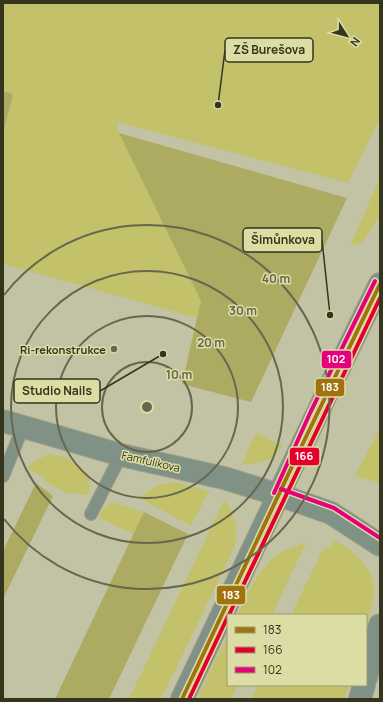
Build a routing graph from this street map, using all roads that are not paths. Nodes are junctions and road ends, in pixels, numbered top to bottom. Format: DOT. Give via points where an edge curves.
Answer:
graph roads {
  1 [pos="380,284"];
  2 [pos="13,424"];
  3 [pos="121,455"];
  4 [pos="3,476"];
  5 [pos="279,495"];
  6 [pos="91,514"];
  7 [pos="380,545"];
  8 [pos="380,625"];
  9 [pos="370,676"];
  10 [pos="366,686"];
  11 [pos="182,699"];
  12 [pos="360,699"];
  1 -- 5 [label="street"];
  2 -- 3 [label="street, Famfulíkova"];
  2 -- 4 [label="lane, Famfulíkova"];
  3 -- 5 [label="street, Famfulíkova" via="224,478"];
  3 -- 6 [label="lane"];
  5 -- 7 [label="street, Famfulíkova" via="330,513"];
  5 -- 11 [label="street"];
  8 -- 9 [label="street"];
  10 -- 12 [label="street"];
}
